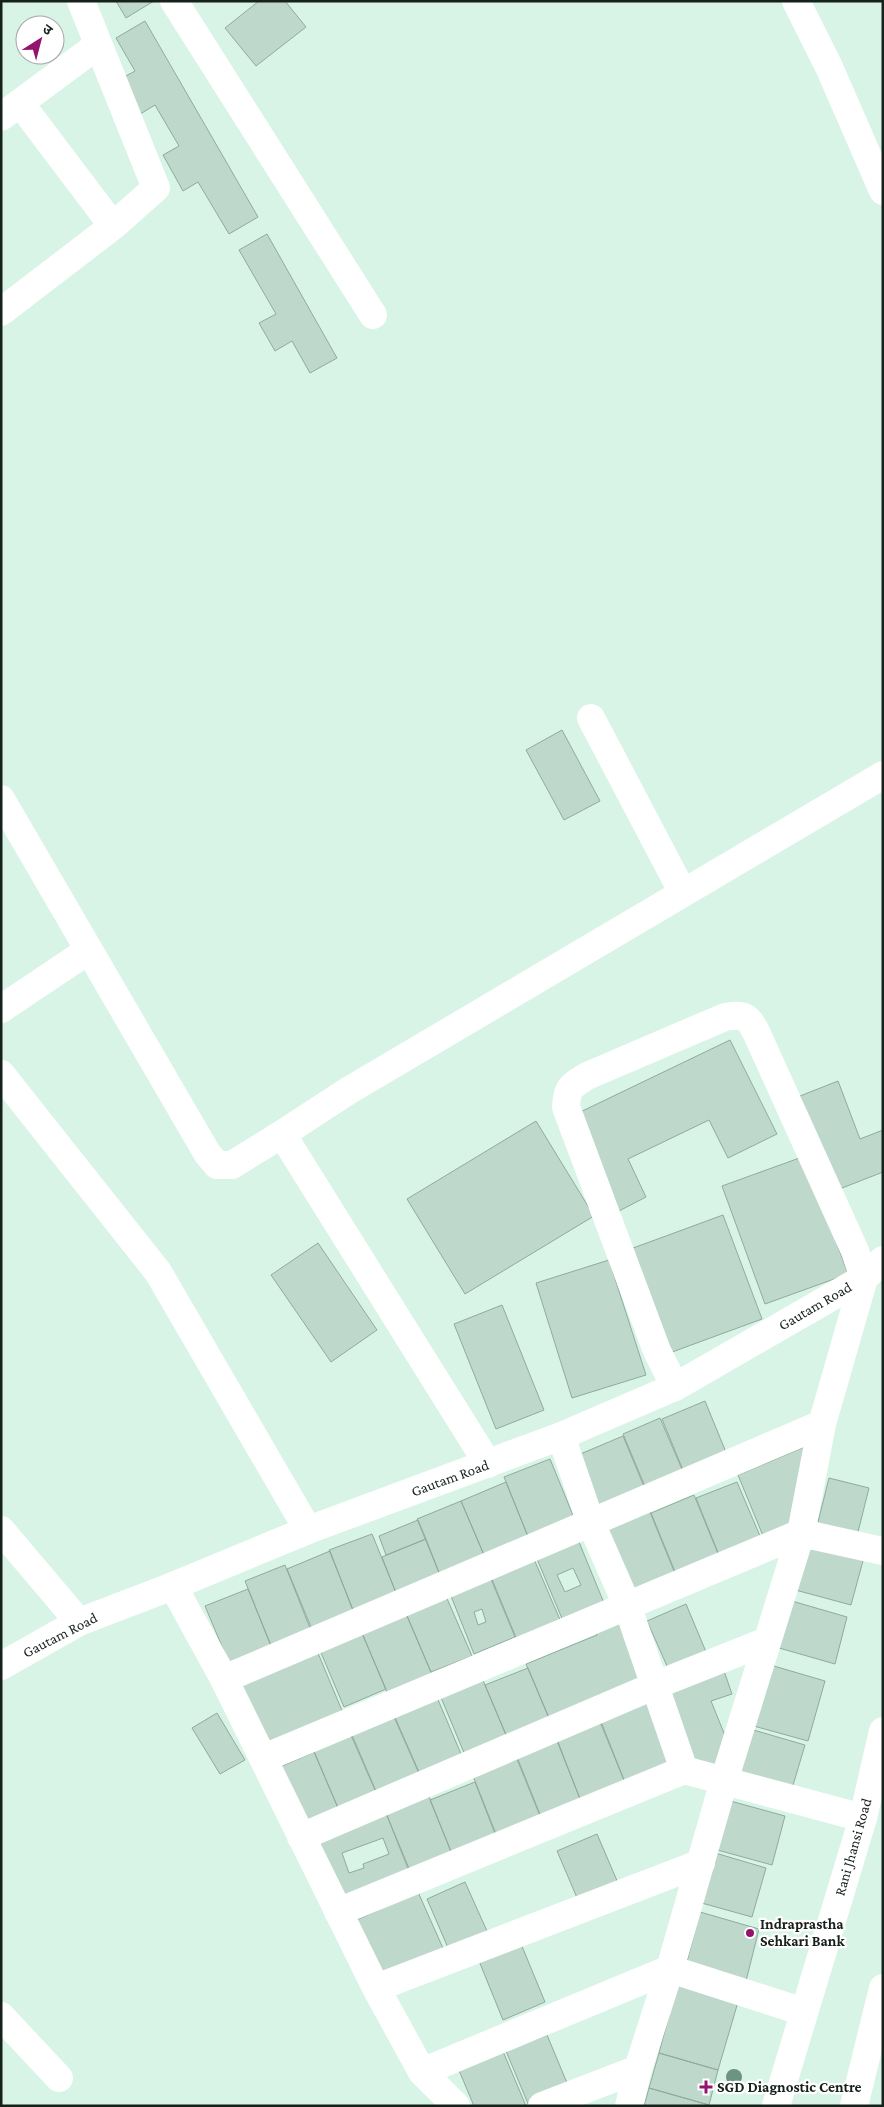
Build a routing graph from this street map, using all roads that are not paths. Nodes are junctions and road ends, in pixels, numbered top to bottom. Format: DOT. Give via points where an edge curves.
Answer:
graph roads {
  1 [pos="82,1"];
  2 [pos="796,1"];
  3 [pos="186,6"];
  4 [pos="98,45"];
  5 [pos="11,110"];
  6 [pos="883,191"];
  7 [pos="114,226"];
  8 [pos="1,312"];
  9 [pos="373,315"];
  10 [pos="591,718"];
  11 [pos="883,775"];
  12 [pos="1,799"];
  13 [pos="683,893"];
  14 [pos="89,950"];
  15 [pos="1,1009"];
  16 [pos="1,1074"];
  17 [pos="282,1134"];
  18 [pos="873,1269"];
  19 [pos="675,1387"];
  20 [pos="822,1424"];
  21 [pos="561,1436"];
  22 [pos="488,1464"];
  23 [pos="591,1523"];
  24 [pos="1,1530"];
  25 [pos="308,1530"];
  26 [pos="801,1533"];
  27 [pos="883,1551"];
  28 [pos="173,1586"];
  29 [pos="627,1605"];
  30 [pos="79,1622"];
  31 [pos="767,1641"];
  32 [pos="1,1666"];
  33 [pos="224,1679"];
  34 [pos="656,1685"];
  35 [pos="883,1731"];
  36 [pos="264,1758"];
  37 [pos="684,1770"];
  38 [pos="724,1781"];
  39 [pos="863,1818"];
  40 [pos="302,1837"];
  41 [pos="701,1863"];
  42 [pos="338,1912"];
  43 [pos="670,1969"];
  44 [pos="376,1988"];
  45 [pos="883,1988"];
  46 [pos="804,2012"];
  47 [pos="1,2016"];
  48 [pos="638,2069"];
  49 [pos="422,2072"];
  50 [pos="59,2078"];
  51 [pos="456,2106"];
  52 [pos="542,2106"];
  53 [pos="629,2106"];
  54 [pos="776,2106"];
  55 [pos="854,2106"];
  1 -- 4 [label="street"];
  2 -- 6 [label="street" via="829,66"];
  3 -- 9 [label="street"];
  4 -- 5 [label="street"];
  4 -- 7 [label="street" via="156,188"];
  5 -- 7 [label="street"];
  7 -- 8 [label="street"];
  10 -- 13 [label="street"];
  11 -- 13 [label="street"];
  12 -- 14 [label="street"];
  13 -- 17 [label="street" via="357,1086"];
  14 -- 15 [label="street"];
  14 -- 17 [label="street" via="206,1153 217,1165 232,1165"];
  16 -- 25 [label="street" via="158,1272"];
  17 -- 22 [label="street"];
  18 -- 19 [label="street, Gautam Road"];
  18 -- 19 [label="street" via="855,1251 750,1020 740,1014 726,1017 587,1076 566,1093 566,1107 657,1351"];
  18 -- 20 [label="street"];
  19 -- 21 [label="street, Gautam Road"];
  20 -- 23 [label="street"];
  20 -- 26 [label="street"];
  21 -- 22 [label="street, Gautam Road"];
  21 -- 23 [label="street"];
  22 -- 25 [label="street, Gautam Road"];
  23 -- 29 [label="street"];
  23 -- 33 [label="street"];
  24 -- 30 [label="street"];
  25 -- 28 [label="street, Gautam Road"];
  26 -- 27 [label="street"];
  26 -- 29 [label="street"];
  26 -- 31 [label="street"];
  28 -- 30 [label="street, Gautam Road"];
  28 -- 33 [label="street"];
  29 -- 34 [label="street"];
  29 -- 36 [label="street"];
  30 -- 32 [label="street, Gautam Road"];
  31 -- 34 [label="street"];
  31 -- 38 [label="street"];
  33 -- 36 [label="street"];
  34 -- 37 [label="street"];
  34 -- 40 [label="street"];
  35 -- 39 [label="street, Rani Jhansi Road"];
  36 -- 40 [label="street"];
  37 -- 38 [label="street"];
  37 -- 42 [label="street"];
  38 -- 39 [label="street"];
  38 -- 41 [label="street"];
  39 -- 46 [label="street, Rani Jhansi Road"];
  40 -- 42 [label="street"];
  41 -- 43 [label="street"];
  41 -- 44 [label="street"];
  42 -- 44 [label="street"];
  43 -- 46 [label="street"];
  43 -- 48 [label="street"];
  43 -- 49 [label="street"];
  44 -- 49 [label="street"];
  45 -- 55 [label="street"];
  46 -- 54 [label="street, Rani Jhansi Road"];
  47 -- 50 [label="street"];
  48 -- 52 [label="street"];
  48 -- 53 [label="street"];
  49 -- 51 [label="street"];
}
